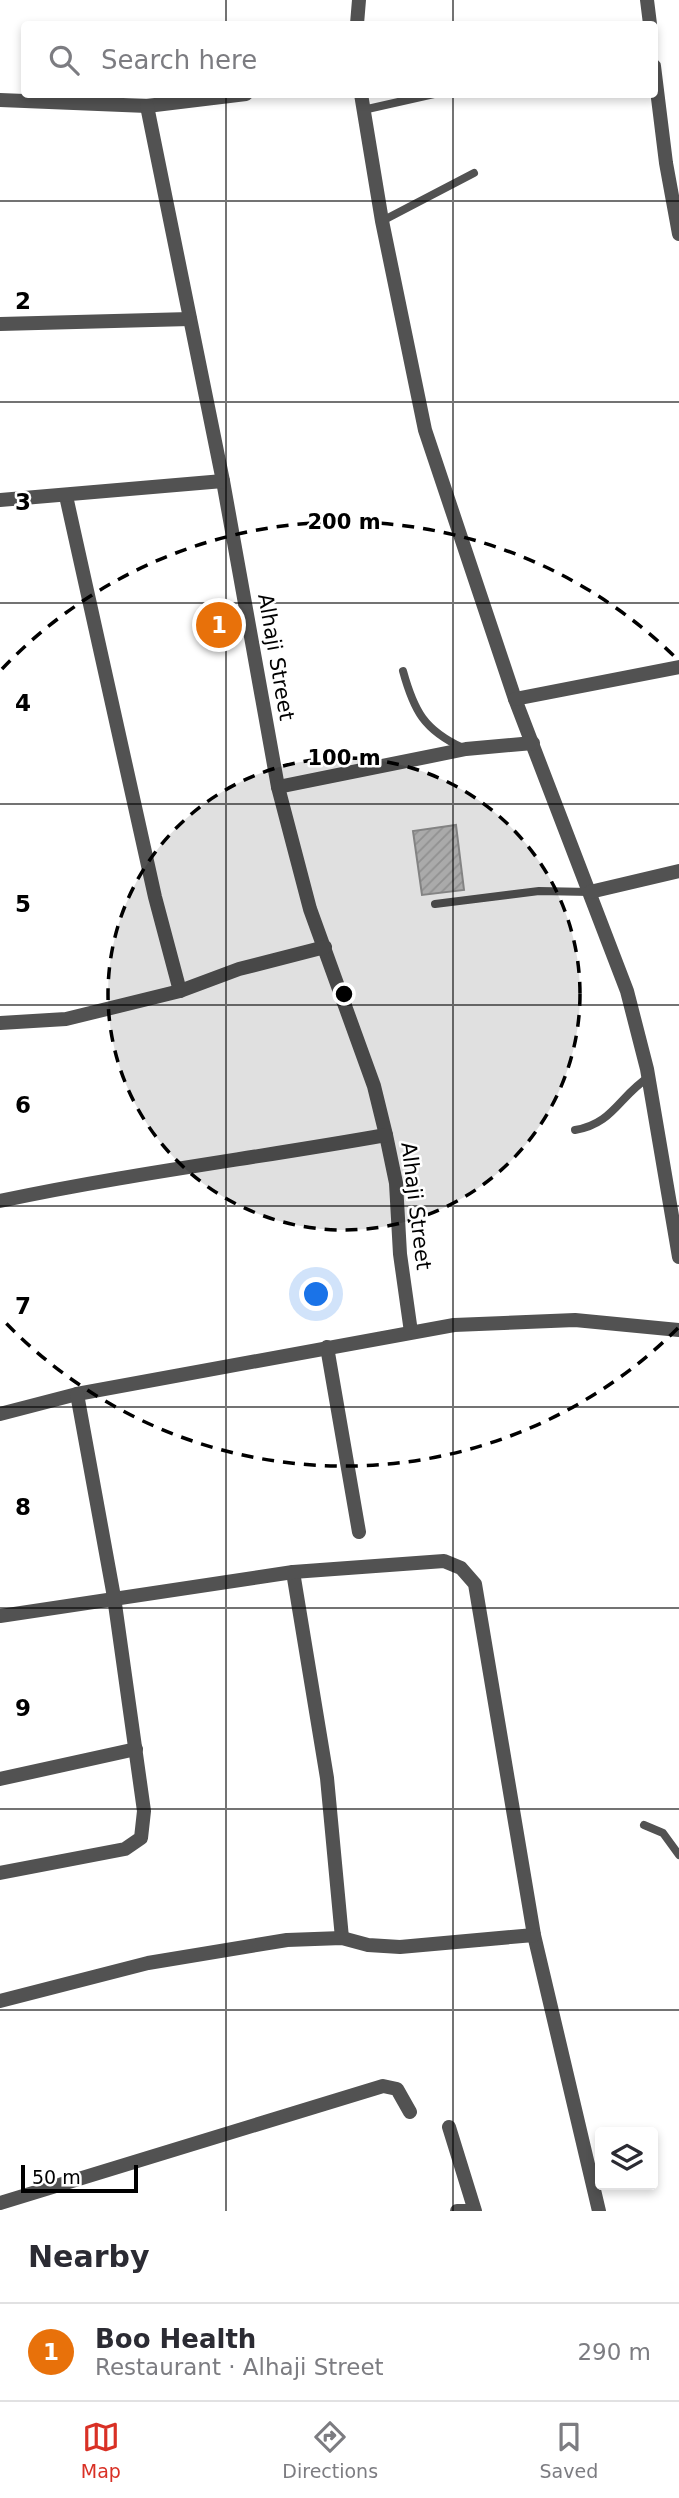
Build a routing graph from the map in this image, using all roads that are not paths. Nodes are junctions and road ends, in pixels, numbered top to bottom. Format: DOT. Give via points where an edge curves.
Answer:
graph roads {
  1 [pos="359,0"];
  2 [pos="647,0"];
  3 [pos="357,21"];
  4 [pos="650,21"];
  5 [pos="213,98"];
  6 [pos="362,98"];
  7 [pos="416,98"];
  8 [pos="658,98"];
  9 [pos="0,100"];
  10 [pos="147,106"];
  11 [pos="363,110"];
  12 [pos="474,173"];
  13 [pos="382,221"];
  14 [pos="679,234"];
  15 [pos="190,319"];
  16 [pos="0,324"];
  17 [pos="223,481"];
  18 [pos="66,496"];
  19 [pos="0,500"];
  20 [pos="679,667"];
  21 [pos="403,671"];
  22 [pos="515,699"];
  23 [pos="533,743"];
  24 [pos="466,749"];
  25 [pos="278,787"];
  26 [pos="679,871"];
  27 [pos="590,892"];
  28 [pos="435,904"];
  29 [pos="325,947"];
  30 [pos="180,991"];
  31 [pos="0,1023"];
  32 [pos="649,1077"];
  33 [pos="575,1130"];
  34 [pos="386,1135"];
  35 [pos="0,1201"];
  36 [pos="679,1258"];
  37 [pos="679,1330"];
  38 [pos="411,1332"];
  39 [pos="327,1347"];
  40 [pos="78,1394"];
  41 [pos="0,1414"];
  42 [pos="359,1532"];
  43 [pos="293,1572"];
  44 [pos="114,1597"];
  45 [pos="0,1616"];
  46 [pos="136,1749"];
  47 [pos="0,1779"];
  48 [pos="644,1825"];
  49 [pos="679,1855"];
  50 [pos="0,1872"];
  51 [pos="534,1935"];
  52 [pos="342,1938"];
  53 [pos="0,2001"];
  54 [pos="411,2112"];
  55 [pos="449,2127"];
  56 [pos="0,2203"];
  57 [pos="457,2211"];
  58 [pos="466,2211"];
  59 [pos="475,2211"];
  60 [pos="599,2211"];
  1 -- 3 [label="street"];
  2 -- 4 [label="street"];
  5 -- 10 [label="street"];
  6 -- 11 [label="street"];
  7 -- 11 [label="lane"];
  8 -- 14 [label="street"];
  9 -- 10 [label="street"];
  10 -- 15 [label="street, Alhaji Street"];
  11 -- 13 [label="street"];
  12 -- 13 [label="lane"];
  13 -- 22 [label="street" via="425,430"];
  15 -- 16 [label="street"];
  15 -- 17 [label="street, Alhaji Street"];
  17 -- 18 [label="street"];
  17 -- 25 [label="street, Alhaji Street"];
  18 -- 19 [label="street"];
  18 -- 30 [label="street"];
  20 -- 22 [label="street"];
  21 -- 24 [label="lane" via="411,700 424,722"];
  22 -- 23 [label="street"];
  23 -- 24 [label="street"];
  23 -- 27 [label="street"];
  24 -- 25 [label="street"];
  25 -- 29 [label="street, Alhaji Street" via="310,909"];
  26 -- 27 [label="street"];
  27 -- 28 [label="lane" via="539,891"];
  27 -- 32 [label="street" via="627,991"];
  29 -- 30 [label="street" via="239,969"];
  29 -- 34 [label="street, Alhaji Street" via="374,1086"];
  30 -- 31 [label="street" via="66,1018"];
  32 -- 33 [label="lane" via="636,1085 610,1116"];
  32 -- 36 [label="street"];
  34 -- 35 [label="street"];
  34 -- 38 [label="street, Alhaji Street" via="396,1183"];
  37 -- 38 [label="street" via="575,1320 454,1325"];
  38 -- 39 [label="street"];
  39 -- 40 [label="street"];
  39 -- 42 [label="street"];
  40 -- 41 [label="street"];
  40 -- 44 [label="street"];
  43 -- 44 [label="street"];
  43 -- 51 [label="street" via="444,1561 461,1569 475,1584"];
  43 -- 52 [label="street" via="327,1778"];
  44 -- 45 [label="street"];
  44 -- 46 [label="street"];
  46 -- 47 [label="street"];
  46 -- 50 [label="street" via="144,1811 141,1838 134,1846"];
  48 -- 49 [label="lane" via="663,1833"];
  51 -- 52 [label="street" via="400,1947"];
  51 -- 60 [label="street"];
  52 -- 53 [label="street" via="287,1940 148,1962"];
  54 -- 56 [label="street" via="397,2088 383,2086"];
  55 -- 59 [label="street"];
  57 -- 58 [label="street"];
}
